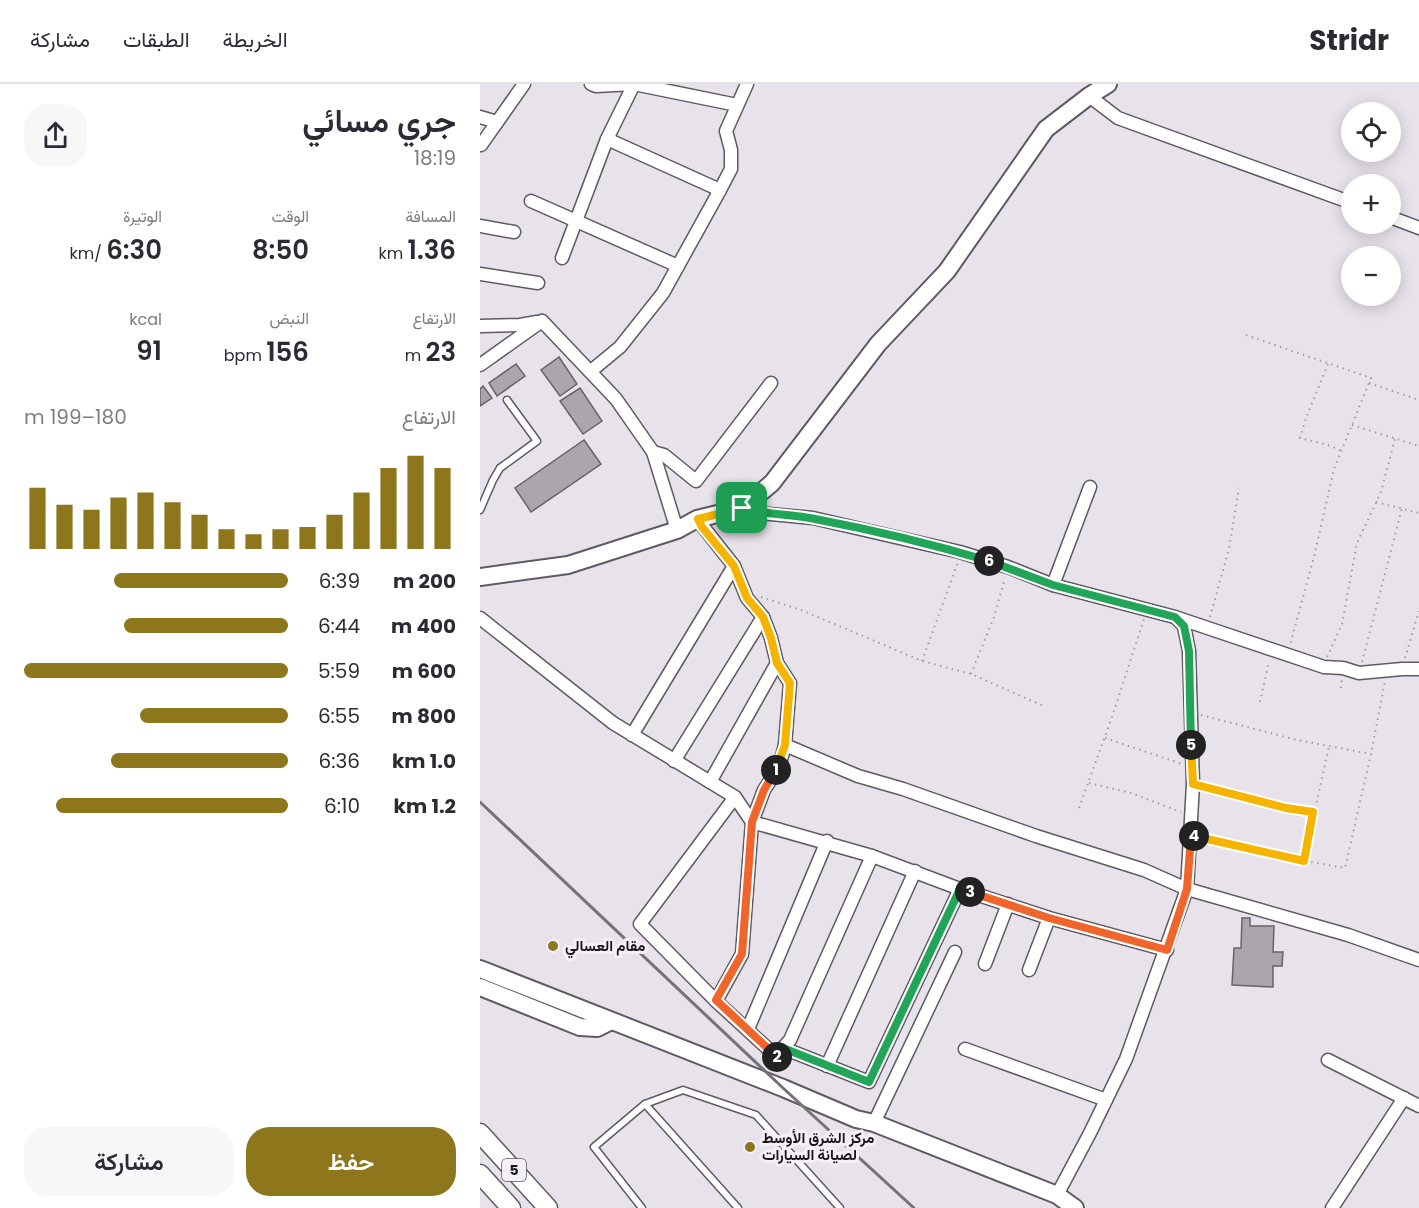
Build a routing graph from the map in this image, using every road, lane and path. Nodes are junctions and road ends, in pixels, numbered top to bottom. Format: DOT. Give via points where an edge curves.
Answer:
graph roads {
  1 [pos="524,84"];
  2 [pos="591,84"];
  3 [pos="634,84"];
  4 [pos="747,84"];
  5 [pos="1108,84"];
  6 [pos="1089,96"];
  7 [pos="737,105"];
  8 [pos="480,117"];
  9 [pos="497,122"];
  10 [pos="607,139"];
  11 [pos="481,145"];
  12 [pos="720,190"];
  13 [pos="1341,199"];
  14 [pos="531,201"];
  15 [pos="576,219"];
  16 [pos="1401,221"];
  17 [pos="480,226"];
  18 [pos="1419,228"];
  19 [pos="514,232"];
  20 [pos="562,258"];
  21 [pos="678,266"];
  22 [pos="480,274"];
  23 [pos="538,283"];
  24 [pos="542,321"];
  25 [pos="480,326"];
  26 [pos="1246,335"];
  27 [pos="1328,364"];
  28 [pos="480,365"];
  29 [pos="591,371"];
  30 [pos="771,383"];
  31 [pos="1370,383"];
  32 [pos="507,400"];
  33 [pos="1419,400"];
  34 [pos="1352,425"];
  35 [pos="1395,439"];
  36 [pos="1419,446"];
  37 [pos="653,452"];
  38 [pos="1343,452"];
  39 [pos="1090,487"];
  40 [pos="1239,488"];
  41 [pos="482,499"];
  42 [pos="1376,502"];
  43 [pos="742,508"];
  44 [pos="1402,508"];
  45 [pos="480,510"];
  46 [pos="1419,513"];
  47 [pos="698,519"];
  48 [pos="677,530"];
  49 [pos="960,552"];
  50 [pos="734,566"];
  51 [pos="1008,567"];
  52 [pos="480,577"];
  53 [pos="1053,585"];
  54 [pos="747,598"];
  55 [pos="1147,610"];
  56 [pos="1419,611"];
  57 [pos="763,617"];
  58 [pos="1175,617"];
  59 [pos="480,618"];
  60 [pos="1206,628"];
  61 [pos="1272,650"];
  62 [pos="1287,653"];
  63 [pos="922,661"];
  64 [pos="777,663"];
  65 [pos="1324,667"];
  66 [pos="1402,669"];
  67 [pos="1419,669"];
  68 [pos="1388,670"];
  69 [pos="1359,673"];
  70 [pos="971,674"];
  71 [pos="1260,702"];
  72 [pos="1046,707"];
  73 [pos="1190,713"];
  74 [pos="632,735"];
  75 [pos="1105,738"];
  76 [pos="785,745"];
  77 [pos="1329,746"];
  78 [pos="1371,754"];
  79 [pos="674,761"];
  80 [pos="1192,765"];
  81 [pos="710,782"];
  82 [pos="1089,783"];
  83 [pos="1193,784"];
  84 [pos="735,797"];
  85 [pos="1079,808"];
  86 [pos="1313,812"];
  87 [pos="1192,815"];
  88 [pos="752,822"];
  89 [pos="1191,836"];
  90 [pos="827,841"];
  91 [pos="872,856"];
  92 [pos="1304,861"];
  93 [pos="915,871"];
  94 [pos="960,889"];
  95 [pos="1187,889"];
  96 [pos="1008,904"];
  97 [pos="1049,918"];
  98 [pos="1167,950"];
  99 [pos="955,952"];
  100 [pos="1419,960"];
  101 [pos="985,964"];
  102 [pos="480,969"];
  103 [pos="1029,970"];
  104 [pos="480,987"];
  105 [pos="716,1000"];
  106 [pos="611,1021"];
  107 [pos="748,1029"];
  108 [pos="783,1048"];
  109 [pos="965,1049"];
  110 [pos="1328,1060"];
  111 [pos="827,1066"];
  112 [pos="1404,1098"];
  113 [pos="1106,1100"];
  114 [pos="645,1104"];
  115 [pos="1419,1106"];
  116 [pos="874,1123"];
  117 [pos="480,1133"];
  118 [pos="480,1174"];
  119 [pos="1057,1195"];
  120 [pos="511,1208"];
  121 [pos="548,1208"];
  122 [pos="642,1208"];
  123 [pos="738,1208"];
  124 [pos="840,1208"];
  125 [pos="1075,1208"];
  126 [pos="1332,1208"];
  1 -- 9 [label="street"];
  2 -- 3 [label="street"];
  3 -- 7 [label="street"];
  3 -- 10 [label="street"];
  4 -- 7 [label="street"];
  5 -- 6 [label="street"];
  6 -- 13 [label="street" via="1118,118"];
  6 -- 43 [label="street" via="1046,129 947,272 878,344 772,483"];
  7 -- 12 [label="street" via="726,131 731,169"];
  8 -- 9 [label="street"];
  9 -- 11 [label="street"];
  10 -- 12 [label="street"];
  10 -- 15 [label="street"];
  12 -- 21 [label="street"];
  14 -- 15 [label="street"];
  15 -- 20 [label="street"];
  15 -- 21 [label="street"];
  16 -- 18 [label="street"];
  17 -- 19 [label="street"];
  21 -- 29 [label="street" via="663,293 620,347"];
  22 -- 23 [label="street"];
  24 -- 25 [label="street"];
  24 -- 28 [label="street"];
  24 -- 29 [label="street"];
  26 -- 27 [label="path"];
  27 -- 31 [label="path" via="1371,378"];
  27 -- 38 [label="path" via="1300,438"];
  29 -- 37 [label="street"];
  30 -- 37 [label="street" via="696,482 664,455"];
  31 -- 33 [label="path"];
  31 -- 34 [label="path"];
  32 -- 41 [label="lane" via="537,441 500,468"];
  34 -- 35 [label="path"];
  34 -- 38 [label="path"];
  35 -- 36 [label="path"];
  35 -- 42 [label="path"];
  37 -- 48 [label="street"];
  38 -- 62 [label="path" via="1334,469"];
  39 -- 53 [label="street"];
  40 -- 60 [label="path" via="1229,549"];
  41 -- 45 [label="lane"];
  42 -- 44 [label="path"];
  42 -- 65 [label="path" via="1357,543 1342,624"];
  43 -- 47 [label="street"];
  43 -- 49 [label="street" via="813,518"];
  44 -- 46 [label="path"];
  44 -- 69 [label="path"];
  47 -- 48 [label="street"];
  47 -- 50 [label="street"];
  48 -- 52 [label="street" via="568,565"];
  49 -- 51 [label="street"];
  49 -- 63 [label="path"];
  50 -- 54 [label="street"];
  50 -- 74 [label="street"];
  51 -- 53 [label="street"];
  51 -- 70 [label="path" via="994,617"];
  53 -- 55 [label="street"];
  54 -- 57 [label="street"];
  54 -- 63 [label="path" via="762,597 801,610"];
  55 -- 58 [label="street"];
  55 -- 75 [label="path"];
  56 -- 66 [label="path"];
  57 -- 64 [label="street"];
  57 -- 79 [label="street"];
  58 -- 60 [label="street"];
  58 -- 73 [label="street" via="1184,626 1189,651"];
  59 -- 74 [label="street"];
  60 -- 61 [label="street"];
  61 -- 62 [label="street"];
  61 -- 71 [label="path"];
  62 -- 65 [label="street"];
  63 -- 70 [label="path"];
  64 -- 76 [label="street" via="790,683"];
  64 -- 81 [label="street"];
  65 -- 69 [label="street"];
  66 -- 67 [label="street"];
  66 -- 68 [label="street"];
  68 -- 69 [label="street"];
  68 -- 78 [label="path"];
  70 -- 72 [label="path"];
  73 -- 77 [label="path"];
  73 -- 80 [label="street"];
  74 -- 79 [label="street"];
  75 -- 80 [label="path"];
  75 -- 82 [label="path"];
  76 -- 88 [label="street"];
  76 -- 95 [label="street" via="858,776 1144,870"];
  77 -- 78 [label="path"];
  77 -- 86 [label="path"];
  78 -- 92 [label="path" via="1345,868"];
  79 -- 81 [label="street"];
  80 -- 83 [label="street"];
  81 -- 84 [label="street"];
  82 -- 85 [label="path"];
  82 -- 87 [label="path"];
  83 -- 86 [label="path"];
  83 -- 87 [label="street"];
  84 -- 88 [label="street"];
  84 -- 105 [label="street" via="640,924"];
  86 -- 92 [label="path"];
  87 -- 89 [label="street"];
  88 -- 90 [label="street"];
  88 -- 105 [label="street" via="742,954"];
  89 -- 92 [label="path"];
  89 -- 95 [label="street"];
  90 -- 91 [label="street"];
  90 -- 107 [label="street"];
  91 -- 93 [label="street"];
  91 -- 108 [label="street"];
  93 -- 94 [label="street"];
  93 -- 111 [label="street"];
  94 -- 96 [label="street"];
  94 -- 111 [label="street" via="869,1082"];
  95 -- 98 [label="street"];
  95 -- 100 [label="street" via="1348,935"];
  96 -- 97 [label="street"];
  96 -- 101 [label="street"];
  97 -- 98 [label="street"];
  97 -- 103 [label="street"];
  98 -- 113 [label="street" via="1126,1059"];
  99 -- 116 [label="street"];
  102 -- 106 [label="street"];
  104 -- 106 [label="street" via="580,1027 597,1028"];
  105 -- 107 [label="street"];
  106 -- 116 [label="street"];
  107 -- 108 [label="street" via="777,1057"];
  108 -- 111 [label="street"];
  109 -- 113 [label="street"];
  110 -- 112 [label="street"];
  112 -- 115 [label="street"];
  112 -- 126 [label="street"];
  113 -- 119 [label="street"];
  114 -- 122 [label="lane" via="594,1147"];
  114 -- 123 [label="lane"];
  114 -- 124 [label="lane" via="683,1090 756,1115"];
  116 -- 119 [label="street"];
  117 -- 121 [label="main road, 5"];
  118 -- 120 [label="main road, 5"];
  119 -- 125 [label="street"];
}
